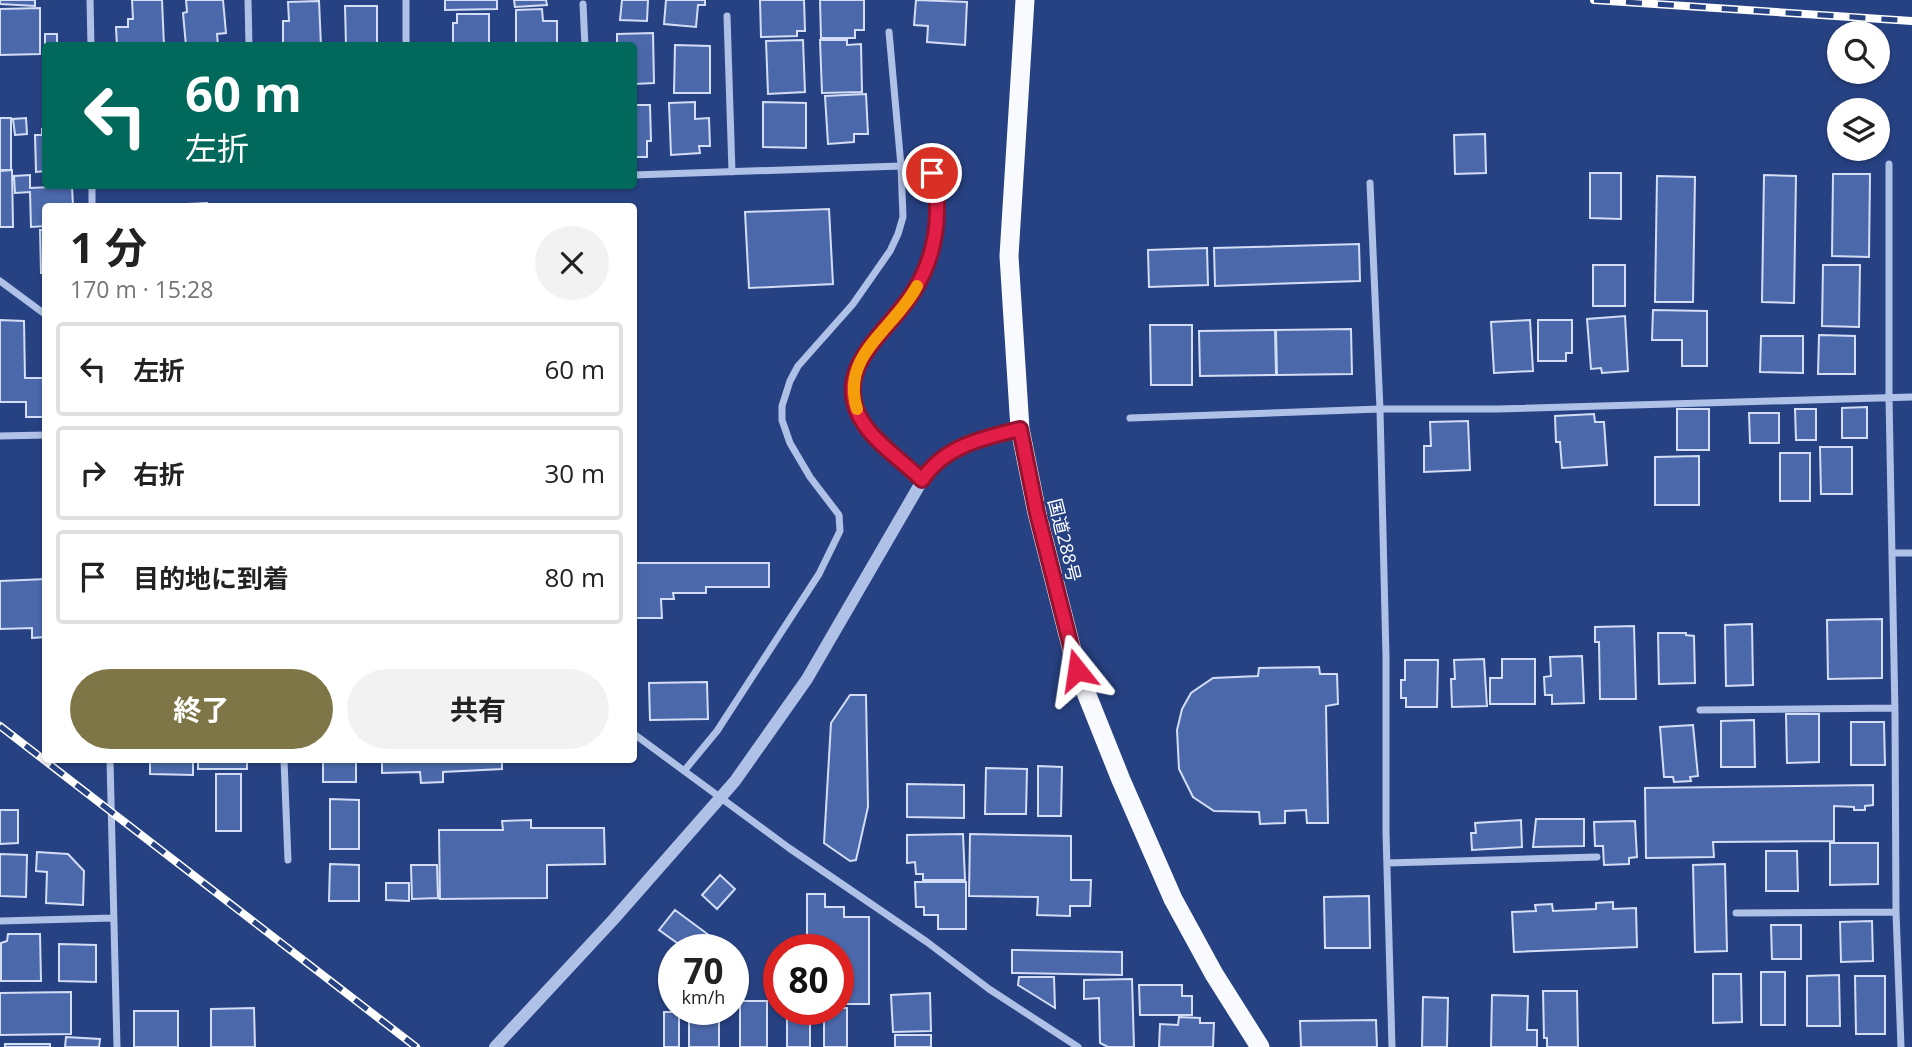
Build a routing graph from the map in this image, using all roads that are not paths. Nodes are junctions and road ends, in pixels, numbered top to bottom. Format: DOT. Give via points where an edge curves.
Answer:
graph roads {
  1 [pos="90,0"];
  2 [pos="248,0"];
  3 [pos="406,0"];
  4 [pos="1025,0"];
  5 [pos="583,4"];
  6 [pos="727,16"];
  7 [pos="889,32"];
  8 [pos="91,42"];
  9 [pos="249,42"];
  10 [pos="406,42"];
  11 [pos="585,42"];
  12 [pos="1889,164"];
  13 [pos="901,166"];
  14 [pos="732,172"];
  15 [pos="637,175"];
  16 [pos="1370,183"];
  17 [pos="0,281"];
  18 [pos="42,312"];
  19 [pos="1889,397"];
  20 [pos="1912,397"];
  21 [pos="1380,409"];
  22 [pos="1130,418"];
  23 [pos="1020,429"];
  24 [pos="42,435"];
  25 [pos="0,436"];
  26 [pos="922,480"];
  27 [pos="1892,553"];
  28 [pos="1912,553"];
  29 [pos="1895,708"];
  30 [pos="1700,710"];
  31 [pos="637,736"];
  32 [pos="110,763"];
  33 [pos="284,763"];
  34 [pos="684,771"];
  35 [pos="1597,857"];
  36 [pos="288,860"];
  37 [pos="1387,863"];
  38 [pos="1896,912"];
  39 [pos="1736,913"];
  40 [pos="113,918"];
  41 [pos="0,921"];
  42 [pos="117,1047"];
  43 [pos="495,1047"];
  44 [pos="1078,1047"];
  45 [pos="1260,1047"];
  46 [pos="1392,1047"];
  47 [pos="1901,1047"];
  1 -- 8 [label="street"];
  2 -- 9 [label="street"];
  3 -- 10 [label="street"];
  4 -- 23 [label="highway, 国道288号" via="1009,256"];
  5 -- 11 [label="street"];
  6 -- 14 [label="street"];
  7 -- 13 [label="street"];
  12 -- 19 [label="street"];
  13 -- 14 [label="street"];
  13 -- 26 [label="street" via="922,166 937,183 932,252 914,291 857,366 853,390 864,424"];
  13 -- 34 [label="street" via="903,217 890,251 853,304 798,366 782,406 790,443 839,515 840,531 819,574 718,732"];
  14 -- 15 [label="street"];
  16 -- 21 [label="street"];
  17 -- 18 [label="street"];
  19 -- 20 [label="street"];
  19 -- 21 [label="street"];
  19 -- 27 [label="street"];
  21 -- 22 [label="street"];
  21 -- 37 [label="street"];
  23 -- 26 [label="street" via="947,454"];
  23 -- 45 [label="highway, 国道288号" via="1077,670 1174,899"];
  24 -- 25 [label="street"];
  26 -- 43 [label="street" via="807,679 735,781"];
  27 -- 28 [label="street"];
  27 -- 29 [label="street"];
  29 -- 30 [label="street"];
  29 -- 38 [label="street"];
  31 -- 34 [label="street"];
  32 -- 40 [label="street"];
  33 -- 36 [label="street"];
  34 -- 44 [label="street" via="989,989"];
  35 -- 37 [label="street"];
  37 -- 46 [label="street"];
  38 -- 39 [label="street"];
  38 -- 47 [label="street"];
  40 -- 41 [label="street"];
  40 -- 42 [label="street"];
}
